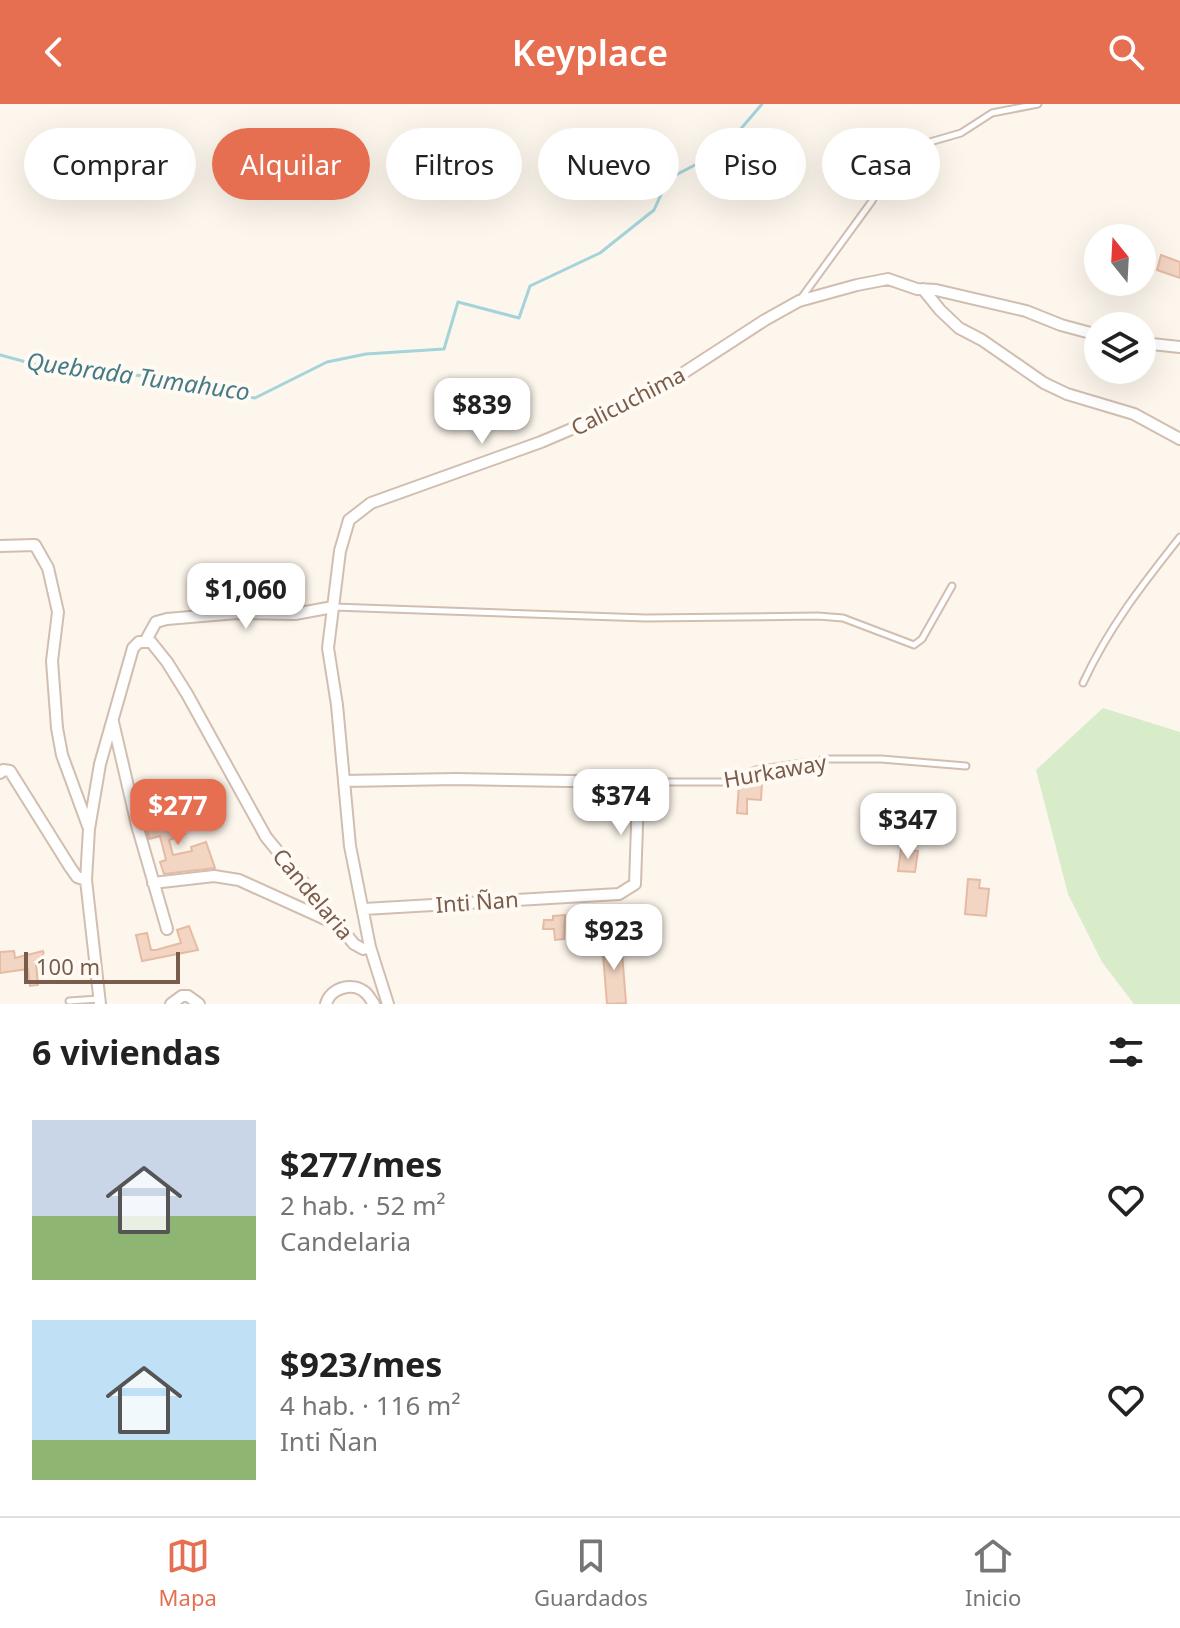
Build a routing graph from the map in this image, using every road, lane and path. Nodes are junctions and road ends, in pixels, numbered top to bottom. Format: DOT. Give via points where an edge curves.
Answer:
graph roads {
  1 [pos="1038,104"];
  2 [pos="923,289"];
  3 [pos="799,301"];
  4 [pos="1084,331"];
  5 [pos="1156,344"];
  6 [pos="1180,347"];
  7 [pos="1180,439"];
  8 [pos="1180,537"];
  9 [pos="0,546"];
  10 [pos="952,586"];
  11 [pos="333,607"];
  12 [pos="146,640"];
  13 [pos="1083,683"];
  14 [pos="113,720"];
  15 [pos="966,766"];
  16 [pos="0,773"];
  17 [pos="344,781"];
  18 [pos="632,782"];
  19 [pos="89,829"];
  20 [pos="86,880"];
  21 [pos="153,883"];
  22 [pos="364,909"];
  23 [pos="339,926"];
  24 [pos="167,929"];
  25 [pos="370,947"];
  26 [pos="69,1001"];
  27 [pos="99,1001"];
  28 [pos="171,1004"];
  29 [pos="199,1004"];
  30 [pos="326,1004"];
  31 [pos="374,1004"];
  32 [pos="388,1004"];
  1 -- 3 [label="lane" via="992,113 961,133 916,146 890,164 872,201"];
  2 -- 3 [label="street, Calicuchima" via="888,279"];
  2 -- 4 [label="street, Calicuchima" via="1026,311"];
  2 -- 7 [label="street" via="959,328 1044,383 1134,414"];
  3 -- 11 [label="street, Calicuchima" via="628,405 498,459 371,503 349,520"];
  5 -- 6 [label="street"];
  8 -- 13 [label="lane" via="1122,612"];
  9 -- 19 [label="street" via="35,545 51,578 58,612 52,661 57,728"];
  10 -- 11 [label="lane" via="914,645 843,618 818,616 646,618"];
  11 -- 12 [label="street" via="295,614 167,619 156,622"];
  11 -- 17 [label="street, Calicuchima" via="328,648"];
  12 -- 14 [label="street" via="133,648"];
  12 -- 23 [label="street, Candelaria" via="174,673 266,837"];
  14 -- 19 [label="street"];
  14 -- 21 [label="street"];
  15 -- 18 [label="lane, Hurkaway" via="829,759 756,770 724,782"];
  16 -- 20 [label="street" via="10,771 70,867"];
  17 -- 18 [label="street, Hurkaway"];
  17 -- 22 [label="street, Calicuchima" via="350,846"];
  18 -- 22 [label="street, Inti Ñan" via="638,797 635,884 619,894"];
  19 -- 20 [label="street"];
  20 -- 27 [label="street"];
  21 -- 23 [label="street" via="214,876 239,880"];
  21 -- 24 [label="street"];
  22 -- 25 [label="street, Calicuchima"];
  23 -- 25 [label="street, Candelaria" via="359,947"];
  25 -- 32 [label="street, Calicuchima"];
  26 -- 27 [label="lane"];
  28 -- 29 [label="street" via="182,996"];
  30 -- 31 [label="street" via="335,991 353,986 365,991"];
}
